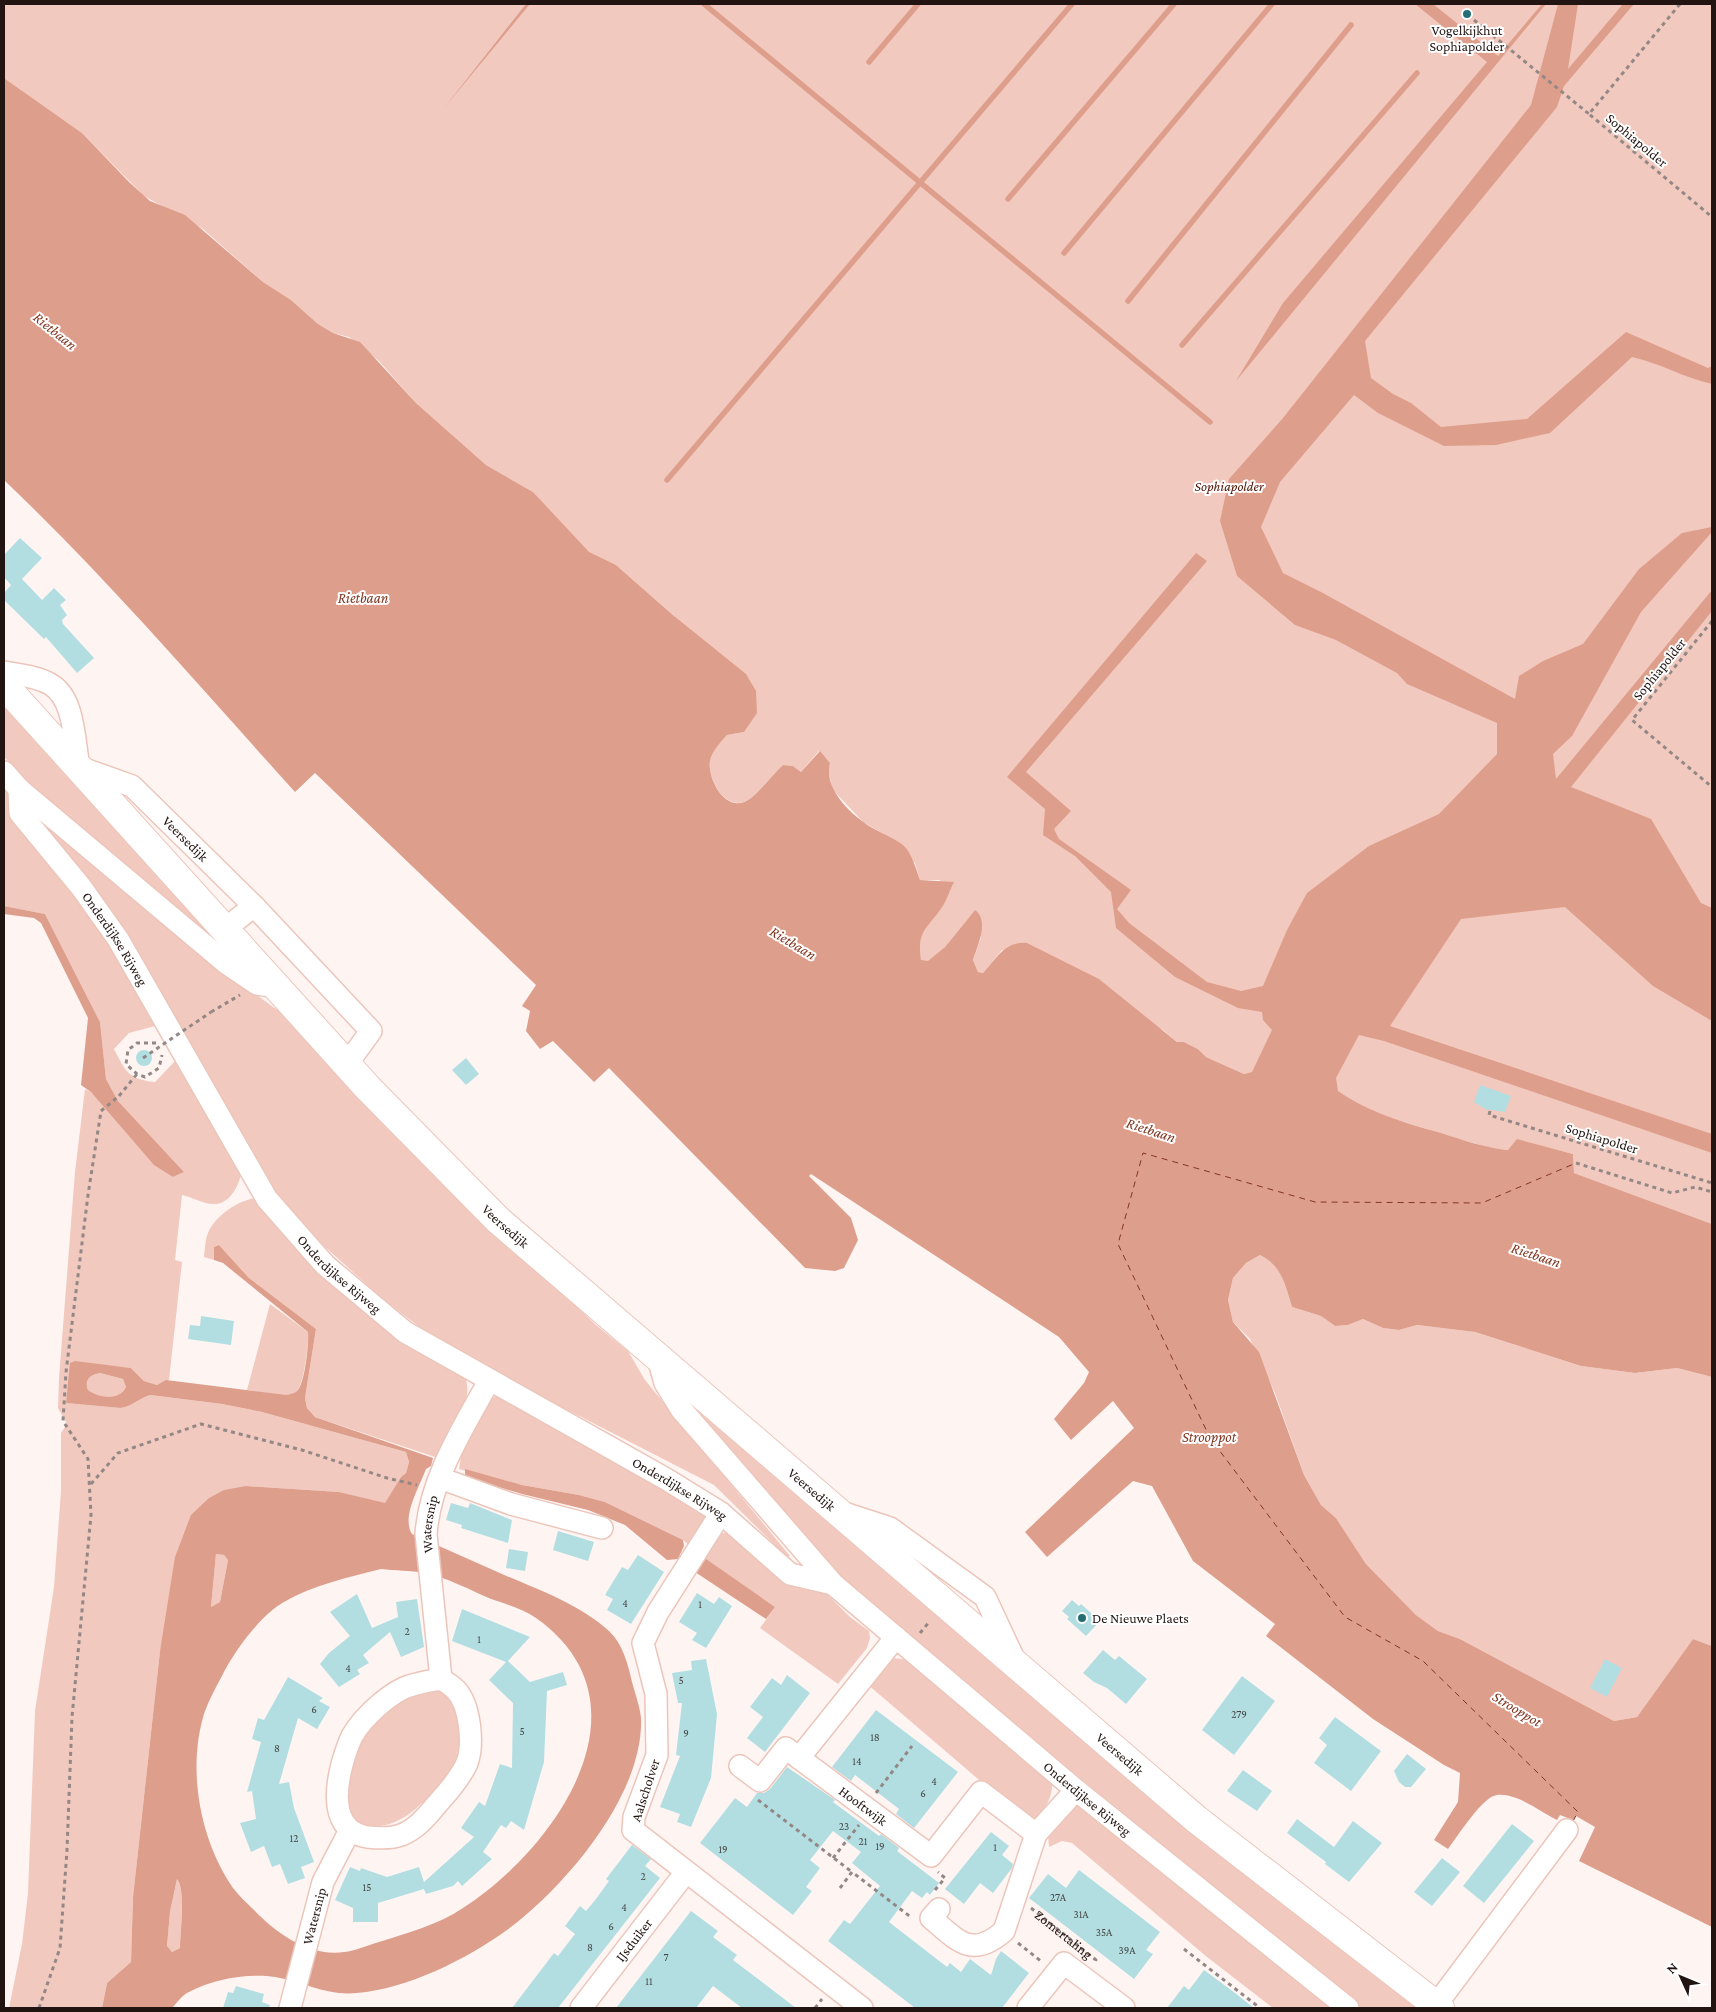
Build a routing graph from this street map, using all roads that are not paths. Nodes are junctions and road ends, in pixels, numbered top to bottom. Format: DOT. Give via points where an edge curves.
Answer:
graph roads {
  1 [pos="4,672"];
  2 [pos="4,685"];
  3 [pos="79,767"];
  4 [pos="4,772"];
  5 [pos="19,789"];
  6 [pos="254,906"];
  7 [pos="225,929"];
  8 [pos="267,985"];
  9 [pos="347,1064"];
  10 [pos="658,1358"];
  11 [pos="489,1381"];
  12 [pos="431,1482"];
  13 [pos="833,1510"];
  14 [pos="721,1514"];
  15 [pos="602,1528"];
  16 [pos="832,1584"];
  17 [pos="902,1642"];
  18 [pos="1017,1666"];
  19 [pos="441,1678"];
  20 [pos="800,1758"];
  21 [pos="740,1766"];
  22 [pos="1076,1790"];
  23 [pos="350,1830"];
  24 [pos="1567,1830"];
  25 [pos="1036,1834"];
  26 [pos="686,1872"];
  27 [pos="935,1914"];
  28 [pos="292,1999"];
  29 [pos="1438,2007"];
  30 [pos="581,2008"];
  31 [pos="862,2008"];
  32 [pos="1028,2008"];
  33 [pos="1124,2008"];
  34 [pos="1348,2008"];
  1 -- 3 [label="street" via="51,684 64,699"];
  2 -- 3 [label="main road, Veersedijk"];
  3 -- 6 [label="street, Veersedijk" via="132,786"];
  3 -- 7 [label="main road, Veersedijk"];
  4 -- 5 [label="street"];
  5 -- 8 [label="street" via="226,963"];
  5 -- 11 [label="street, Onderdijkse Rijweg" via="20,813 81,887 118,939 162,1038 267,1199 326,1265 405,1332"];
  6 -- 7 [label="street"];
  6 -- 9 [label="street, Veersedijk" via="372,1031"];
  7 -- 8 [label="main road, Veersedijk"];
  8 -- 9 [label="main road, Veersedijk"];
  9 -- 10 [label="main road, Veersedijk" via="498,1220"];
  10 -- 13 [label="main road, Veersedijk"];
  10 -- 16 [label="street, Onderdijkse Rijweg" via="665,1383 681,1409"];
  11 -- 12 [label="street, Watersnip"];
  11 -- 14 [label="street, Onderdijkse Rijweg" via="666,1479"];
  12 -- 15 [label="street"];
  12 -- 19 [label="street, Watersnip" via="426,1534"];
  13 -- 18 [label="main road, Veersedijk"];
  13 -- 18 [label="street" via="890,1528 985,1597"];
  14 -- 16 [label="street, Onderdijkse Rijweg" via="790,1574"];
  14 -- 26 [label="street, Aalscholver" via="658,1612 643,1643 656,1694 657,1755 634,1817 633,1830"];
  16 -- 17 [label="street, Onderdijkse Rijweg"];
  17 -- 20 [label="street"];
  17 -- 22 [label="street, Onderdijkse Rijweg"];
  18 -- 29 [label="main road, Veersedijk" via="1196,1819"];
  19 -- 23 [label="street" via="405,1688 379,1704 350,1739 340,1766 337,1804 341,1820"];
  19 -- 23 [label="street" via="457,1690 468,1711 470,1738 467,1763 425,1819 401,1835 377,1838"];
  20 -- 21 [label="street" via="786,1748 760,1781"];
  20 -- 25 [label="street, Hooftwijk" via="931,1856 981,1792"];
  22 -- 25 [label="street"];
  22 -- 34 [label="street, Onderdijkse Rijweg"];
  23 -- 28 [label="street, Watersnip" via="324,1882"];
  24 -- 29 [label="street"];
  25 -- 27 [label="street" via="1022,1900 1004,1931 993,1941 973,1947 959,1942"];
  26 -- 30 [label="street, IJsduiker"];
  26 -- 31 [label="street, Aalscholver"];
  32 -- 33 [label="street, Zomertaling" via="1064,1963"];
}
